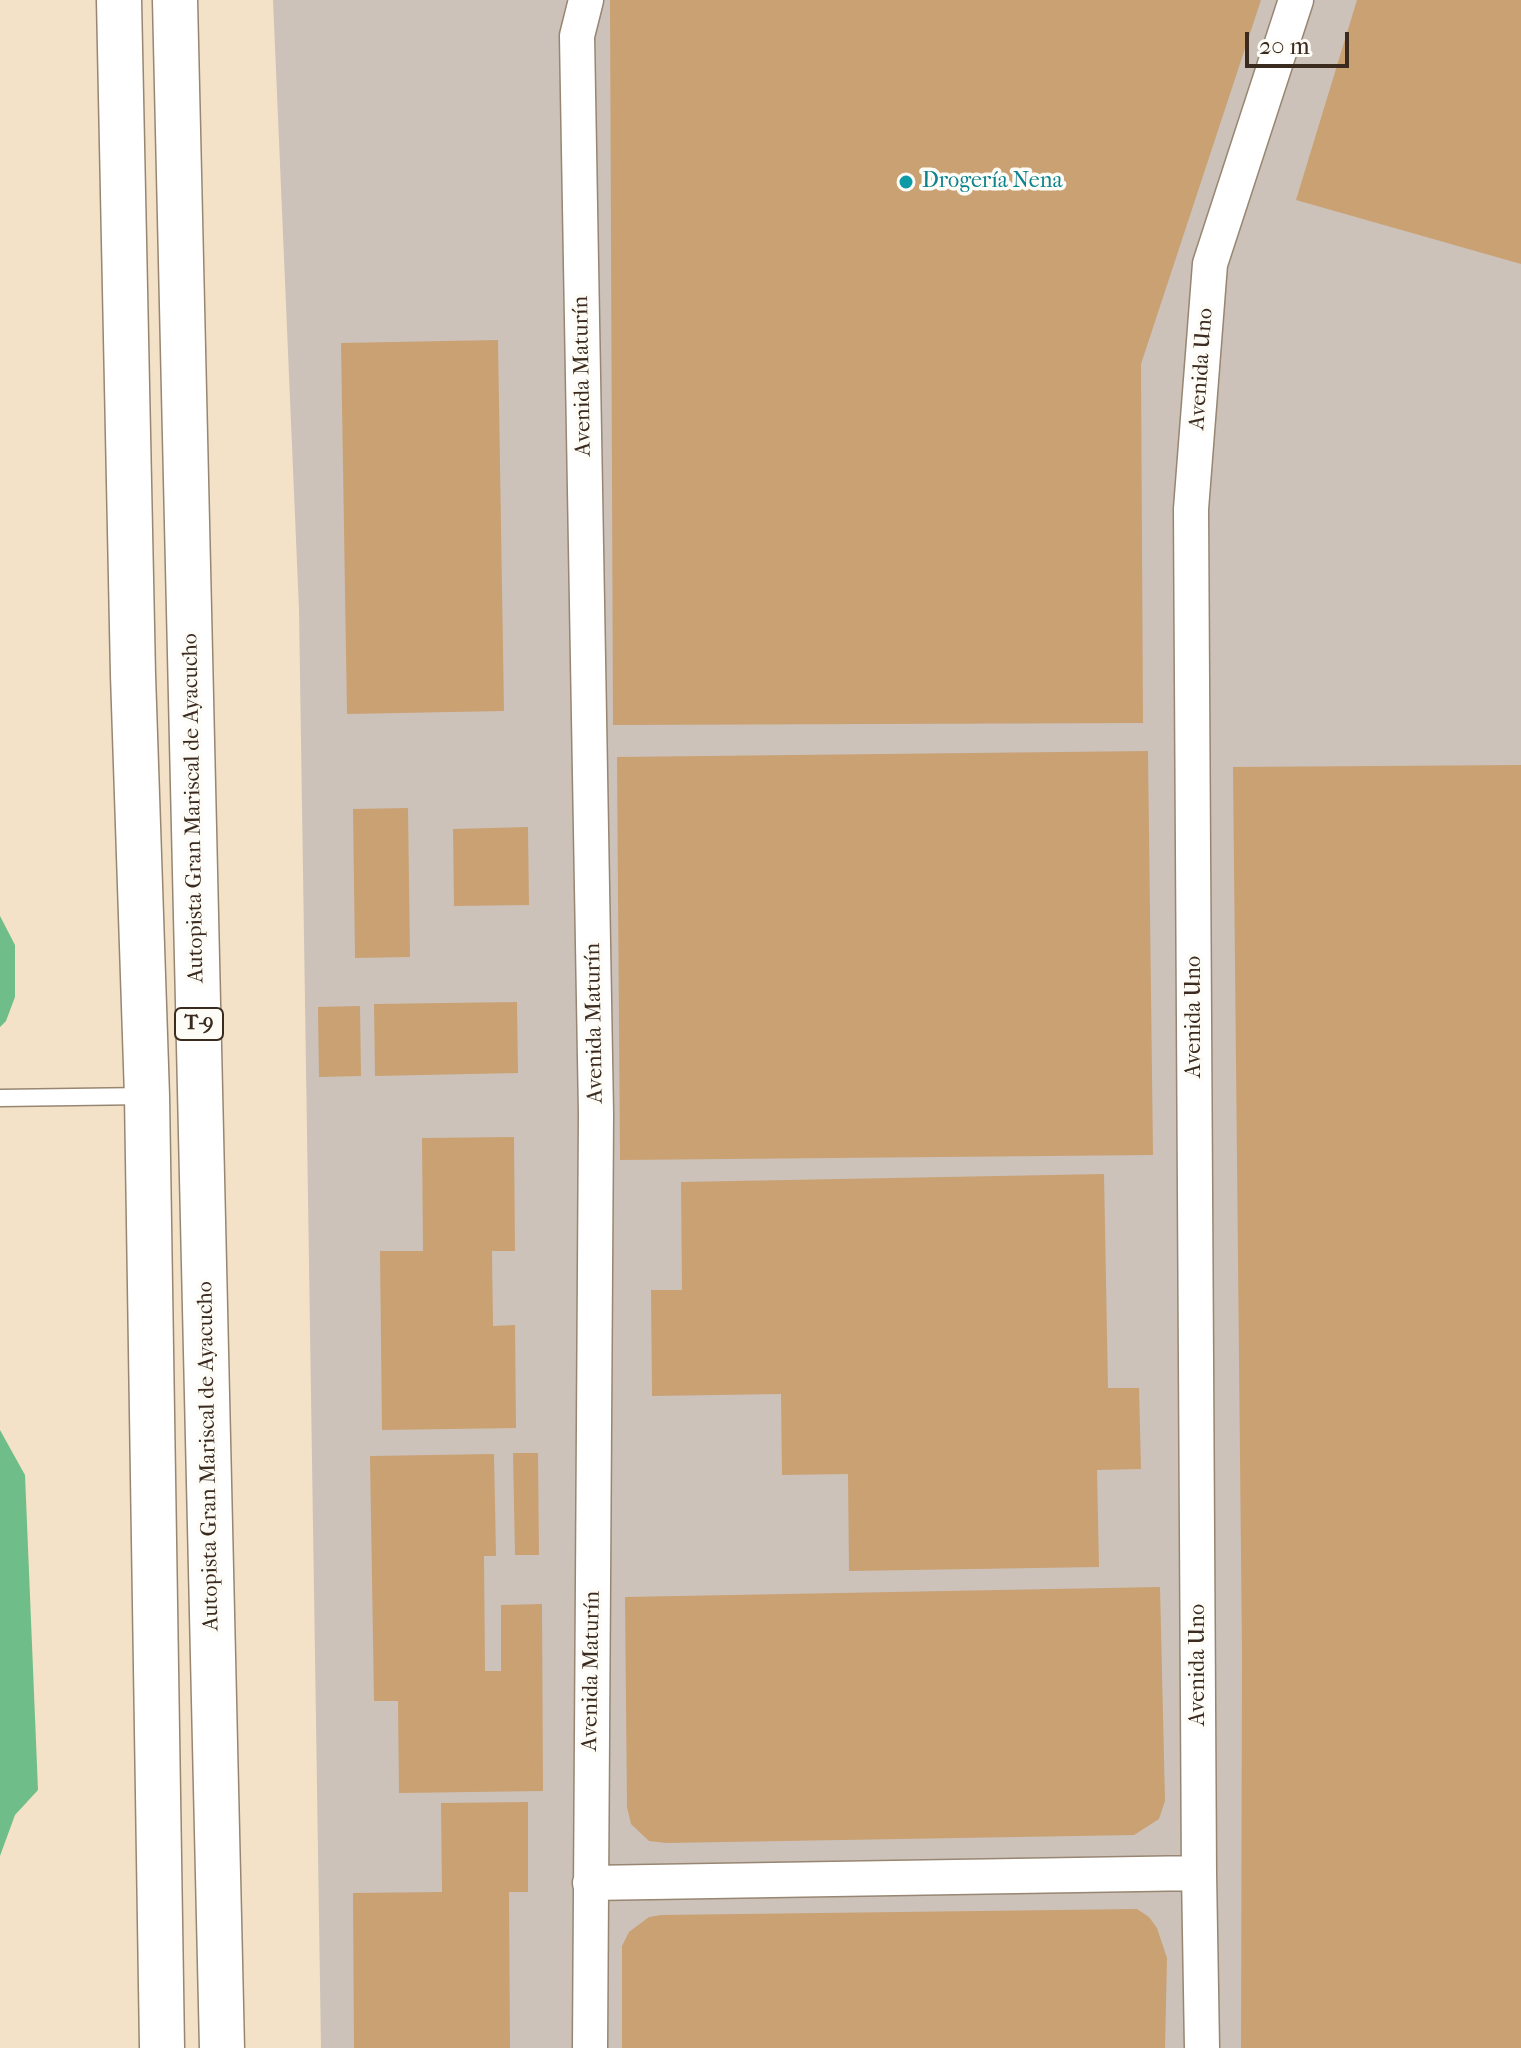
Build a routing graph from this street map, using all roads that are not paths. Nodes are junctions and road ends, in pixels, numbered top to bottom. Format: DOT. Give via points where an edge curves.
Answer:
graph roads {
  1 [pos="119,0"];
  2 [pos="175,0"];
  3 [pos="586,0"];
  4 [pos="1296,0"];
  5 [pos="147,1096"];
  6 [pos="0,1098"];
  7 [pos="1199,1873"];
  8 [pos="590,1883"];
  9 [pos="162,2048"];
  10 [pos="222,2048"];
  11 [pos="590,2048"];
  12 [pos="1202,2048"];
  1 -- 5 [label="highway, T-9"];
  2 -- 10 [label="highway, Autopista Gran Mariscal de Ayacucho / T-9"];
  3 -- 8 [label="street, Avenida Maturín" via="577,36 596,1114"];
  4 -- 7 [label="street, Avenida Uno" via="1210,264 1191,509"];
  5 -- 6 [label="lane"];
  5 -- 9 [label="highway, T-9"];
  7 -- 8 [label="street"];
  7 -- 12 [label="street, Avenida Uno"];
  8 -- 11 [label="street, Avenida Maturín"];
}
